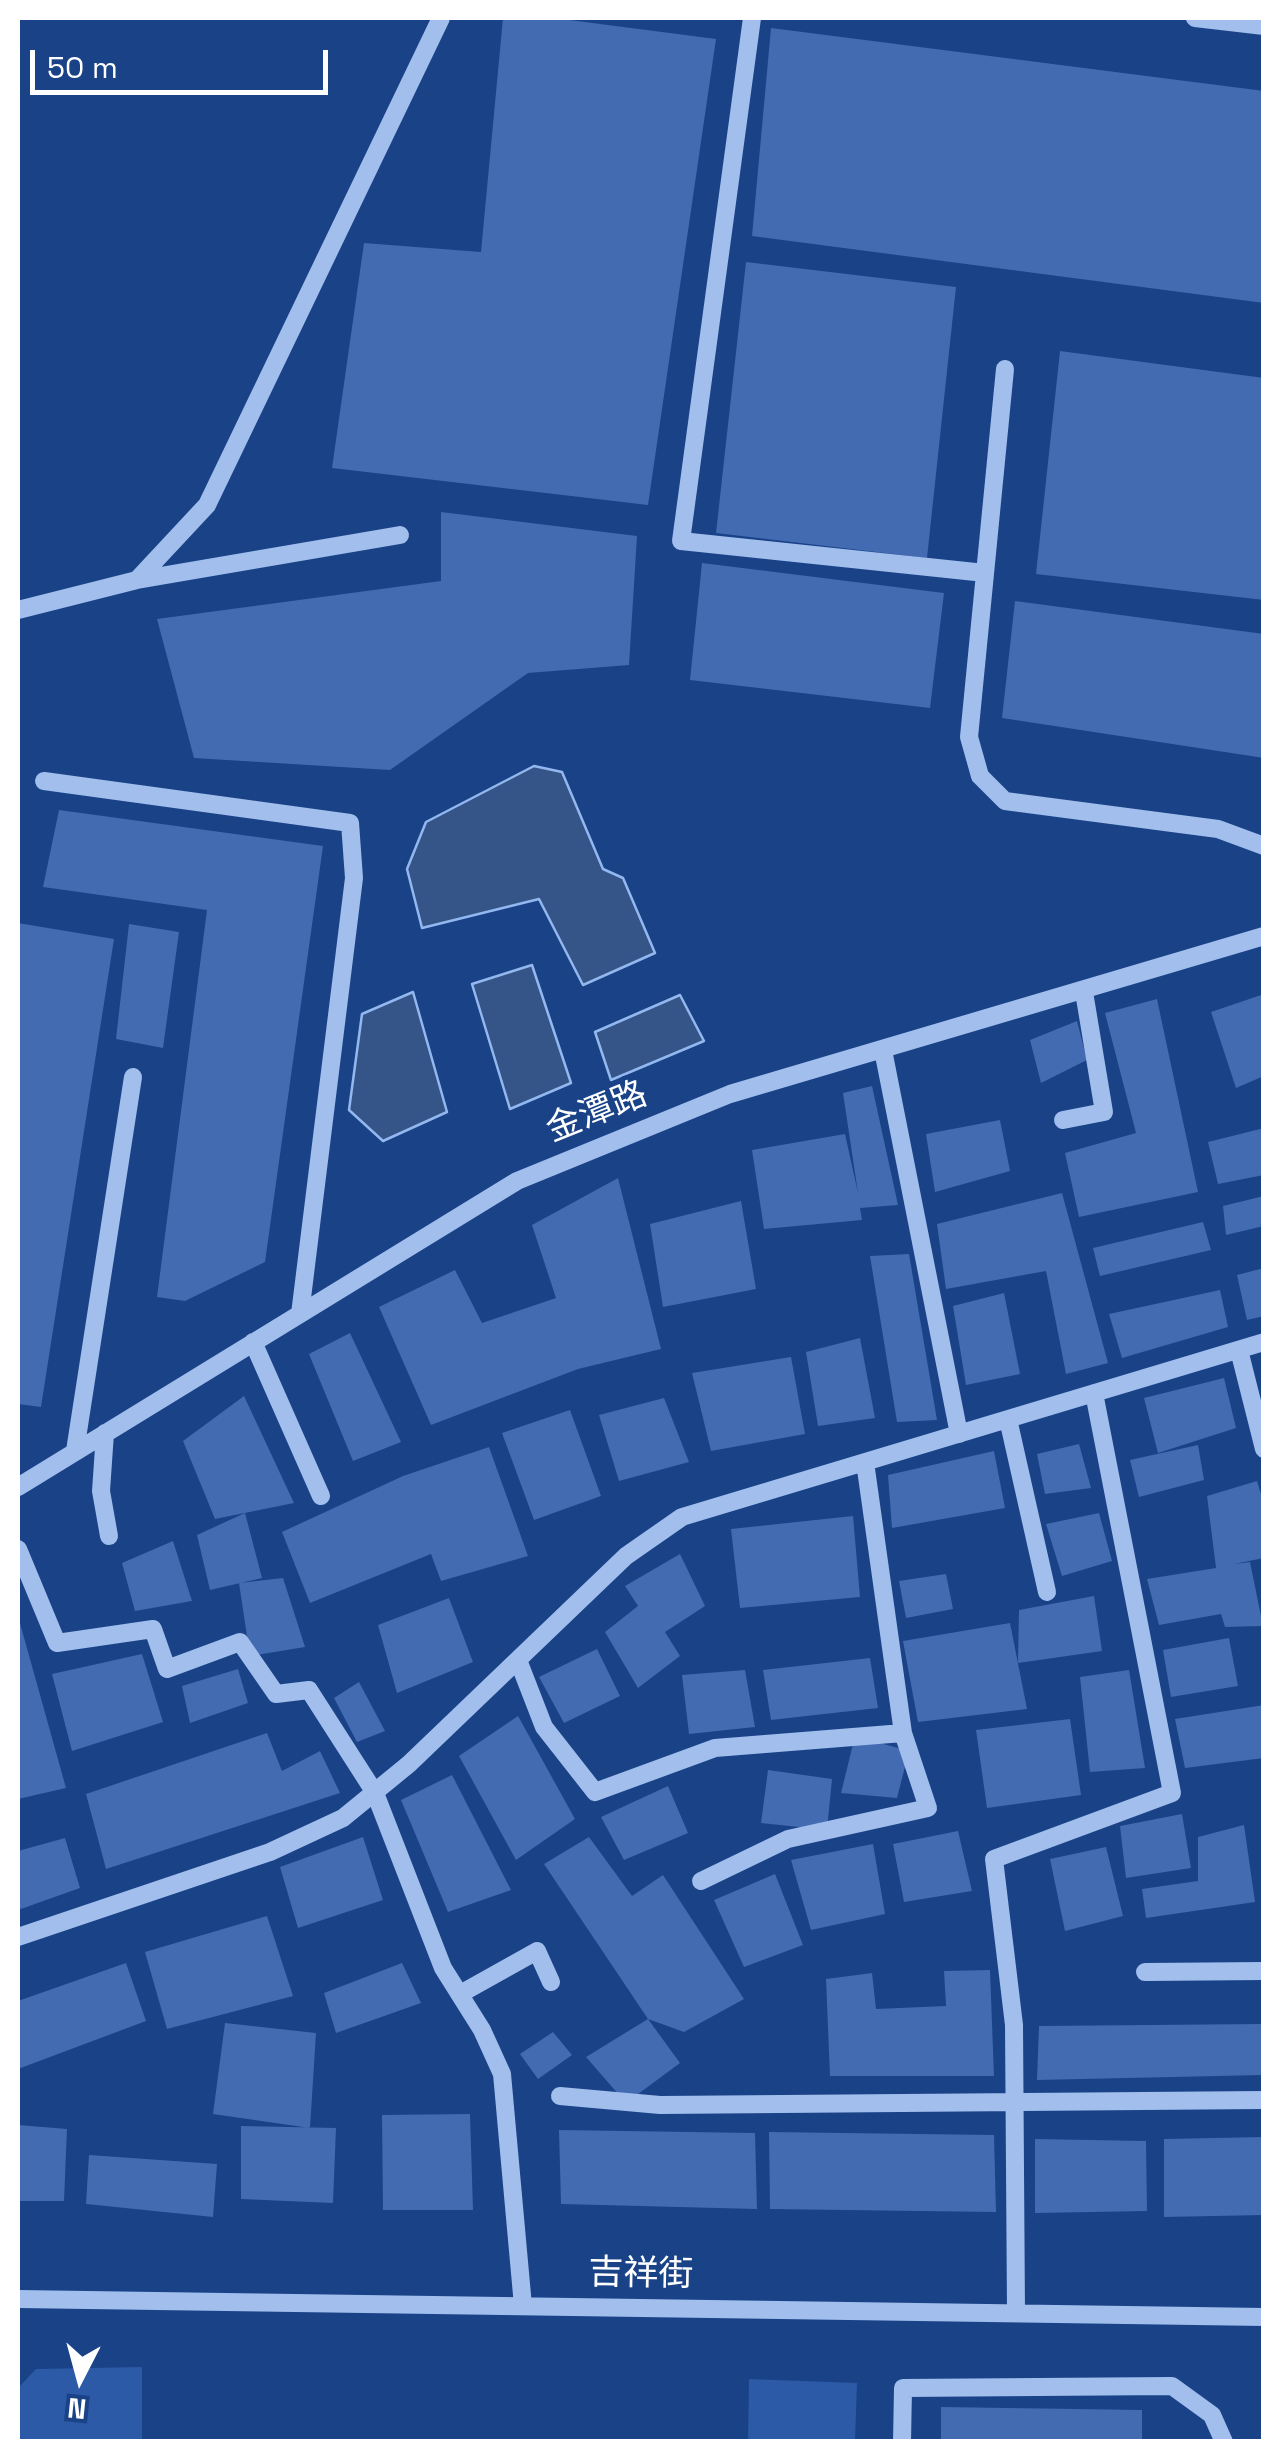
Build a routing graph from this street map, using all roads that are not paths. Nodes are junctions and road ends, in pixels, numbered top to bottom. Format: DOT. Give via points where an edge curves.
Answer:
graph roads {
  1 [pos="442,18"];
  2 [pos="752,18"];
  3 [pos="1195,18"];
  4 [pos="1264,26"];
  5 [pos="1005,369"];
  6 [pos="400,535"];
  7 [pos="985,573"];
  8 [pos="137,580"];
  9 [pos="18,610"];
  10 [pos="44,781"];
  11 [pos="1264,846"];
  12 [pos="1264,936"];
  13 [pos="1084,992"];
  14 [pos="883,1050"];
  15 [pos="134,1077"];
  16 [pos="1063,1120"];
  17 [pos="300,1314"];
  18 [pos="254,1342"];
  19 [pos="1264,1342"];
  20 [pos="1239,1350"];
  21 [pos="1094,1393"];
  22 [pos="1008,1419"];
  23 [pos="105,1433"];
  24 [pos="959,1434"];
  25 [pos="1264,1449"];
  26 [pos="75,1451"];
  27 [pos="866,1462"];
  28 [pos="18,1487"];
  29 [pos="321,1496"];
  30 [pos="109,1536"];
  31 [pos="18,1549"];
  32 [pos="1047,1592"];
  33 [pos="518,1660"];
  34 [pos="903,1733"];
  35 [pos="375,1792"];
  36 [pos="701,1881"];
  37 [pos="18,1937"];
  38 [pos="1264,1971"];
  39 [pos="1145,1972"];
  40 [pos="551,1982"];
  41 [pos="460,1994"];
  42 [pos="560,2096"];
  43 [pos="1264,2100"];
  44 [pos="1014,2103"];
  45 [pos="18,2299"];
  46 [pos="524,2306"];
  47 [pos="1016,2313"];
  48 [pos="1264,2317"];
  49 [pos="902,2442"];
  50 [pos="1224,2442"];
  1 -- 8 [label="street" via="207,505"];
  2 -- 7 [label="street" via="681,541"];
  3 -- 4 [label="street"];
  5 -- 7 [label="street"];
  6 -- 8 [label="street"];
  7 -- 11 [label="street" via="969,737 980,776 1005,801 1218,829"];
  8 -- 9 [label="street"];
  10 -- 17 [label="street" via="350,823 354,878"];
  12 -- 13 [label="street, 金潭路"];
  13 -- 14 [label="street, 金潭路"];
  13 -- 16 [label="street" via="1104,1112"];
  14 -- 17 [label="street, 金潭路" via="730,1094 517,1180"];
  14 -- 24 [label="street"];
  15 -- 26 [label="street"];
  17 -- 18 [label="street, 金潭路"];
  18 -- 23 [label="street, 金潭路"];
  18 -- 29 [label="street"];
  19 -- 20 [label="street"];
  20 -- 21 [label="street"];
  20 -- 25 [label="street"];
  21 -- 22 [label="street"];
  21 -- 44 [label="street" via="1172,1793 994,1859 1011,1993"];
  22 -- 24 [label="street"];
  22 -- 32 [label="street"];
  23 -- 26 [label="street, 金潭路"];
  23 -- 30 [label="street" via="102,1491"];
  24 -- 27 [label="street"];
  26 -- 28 [label="street, 金潭路"];
  27 -- 33 [label="street" via="682,1517 626,1556"];
  27 -- 34 [label="street"];
  31 -- 35 [label="street" via="57,1642 153,1629 167,1669 240,1642 276,1694 308,1690"];
  33 -- 34 [label="street" via="544,1727 595,1792 715,1748"];
  33 -- 35 [label="street"];
  34 -- 36 [label="street" via="928,1808 788,1839"];
  35 -- 37 [label="street" via="343,1818 270,1852"];
  35 -- 41 [label="street" via="443,1968"];
  38 -- 39 [label="street"];
  40 -- 41 [label="street" via="537,1951"];
  41 -- 46 [label="street" via="502,2074"];
  42 -- 44 [label="street" via="660,2105"];
  43 -- 44 [label="street"];
  44 -- 47 [label="street"];
  45 -- 46 [label="street, 吉祥街"];
  46 -- 47 [label="street, 吉祥街"];
  47 -- 48 [label="street, 吉祥街"];
  49 -- 50 [label="street" via="903,2388 1172,2386 1212,2415"];
}
